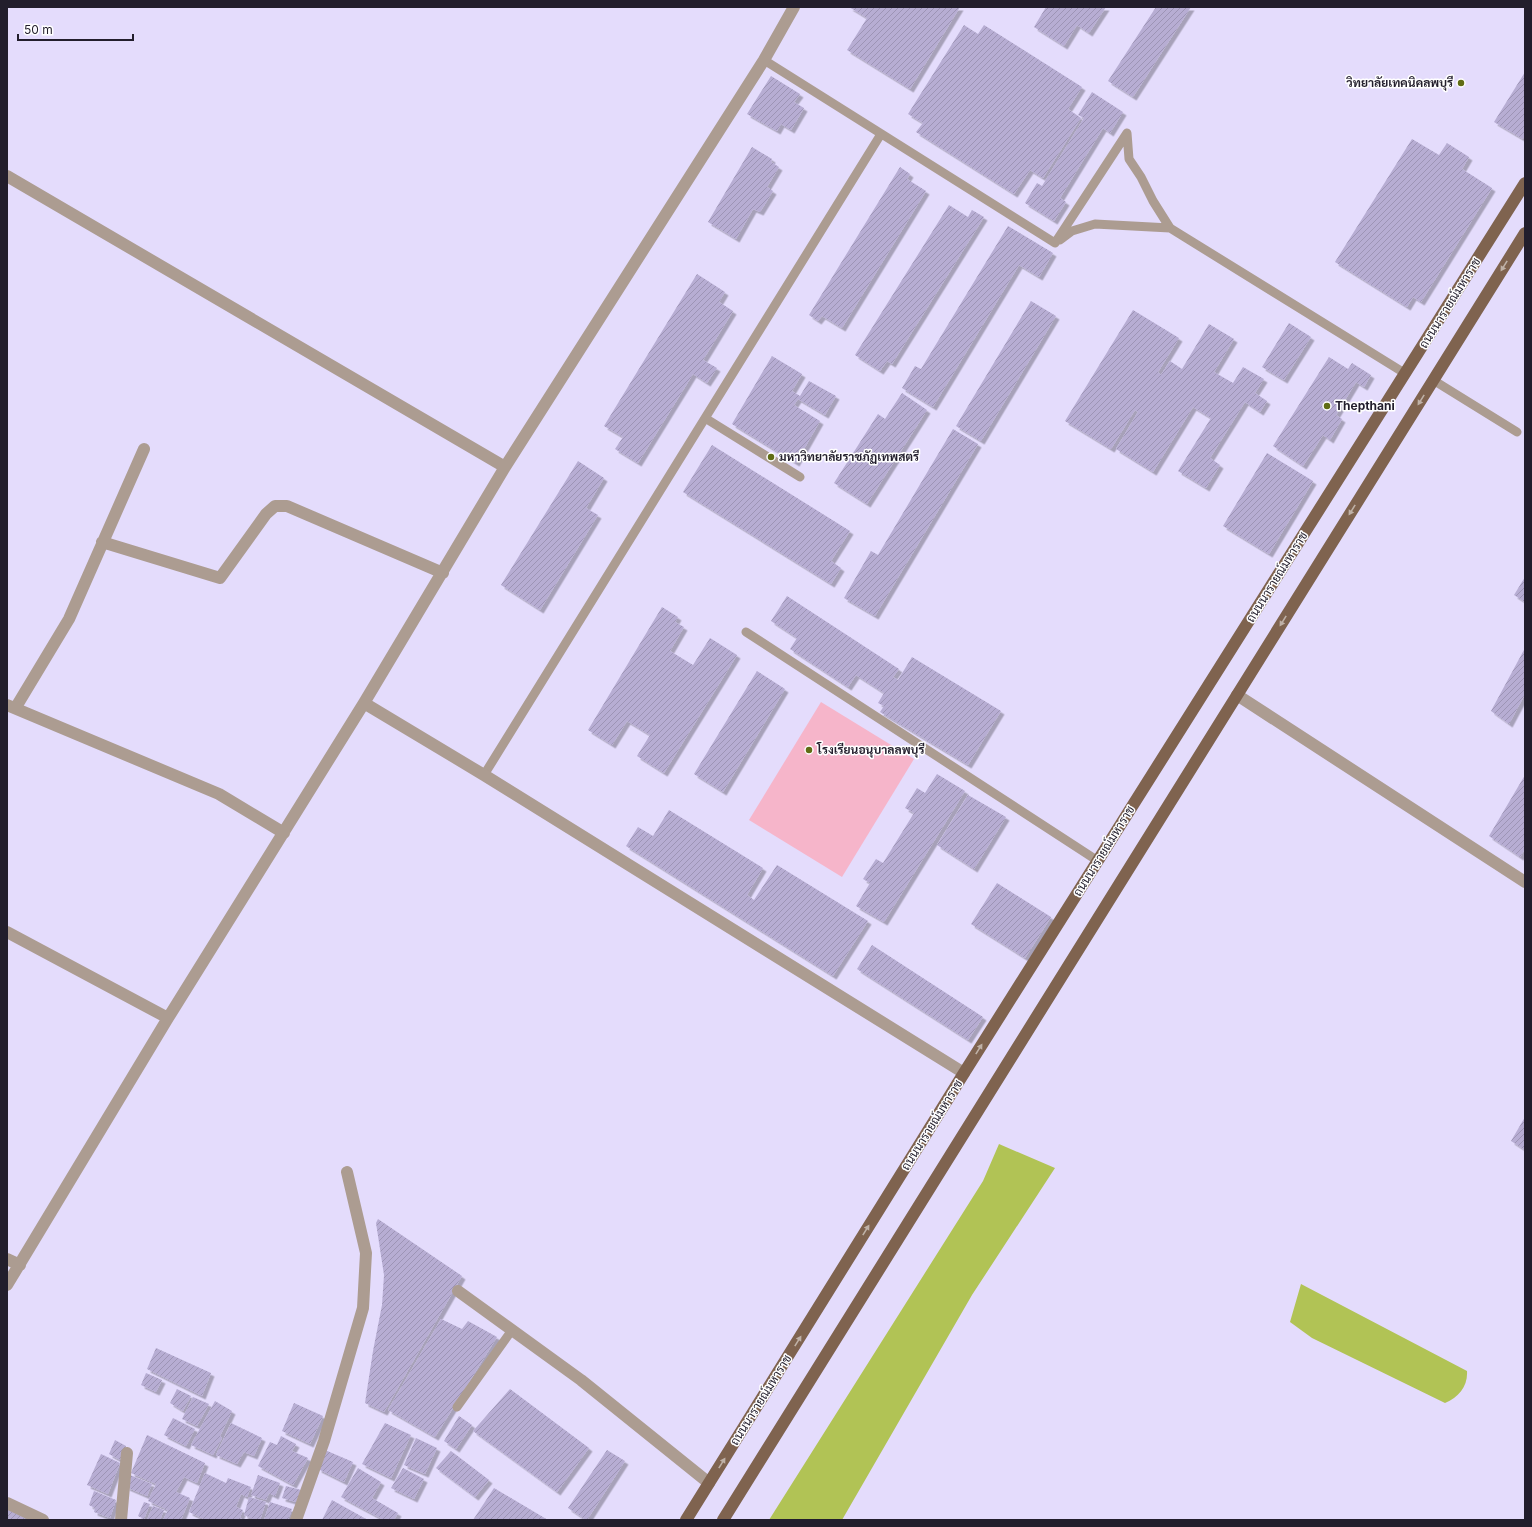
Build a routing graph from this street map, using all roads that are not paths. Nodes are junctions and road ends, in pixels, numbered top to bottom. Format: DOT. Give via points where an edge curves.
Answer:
graph roads {
  1 [pos="794,7"];
  2 [pos="764,60"];
  3 [pos="881,134"];
  4 [pos="7,176"];
  5 [pos="1525,183"];
  6 [pos="1170,228"];
  7 [pos="1525,233"];
  8 [pos="1055,243"];
  9 [pos="1406,374"];
  10 [pos="1433,380"];
  11 [pos="705,418"];
  12 [pos="1517,432"];
  13 [pos="144,449"];
  14 [pos="505,467"];
  15 [pos="800,477"];
  16 [pos="102,542"];
  17 [pos="443,572"];
  18 [pos="746,632"];
  19 [pos="1237,695"];
  20 [pos="364,703"];
  21 [pos="12,706"];
  22 [pos="484,774"];
  23 [pos="284,833"];
  24 [pos="1098,861"];
  25 [pos="1525,882"];
  26 [pos="7,932"];
  27 [pos="168,1018"];
  28 [pos="964,1074"];
  29 [pos="347,1172"];
  30 [pos="7,1259"];
  31 [pos="20,1265"];
  32 [pos="7,1285"];
  33 [pos="458,1291"];
  34 [pos="512,1330"];
  35 [pos="457,1407"];
  36 [pos="127,1453"];
  37 [pos="709,1483"];
  38 [pos="7,1503"];
  39 [pos="43,1520"];
  40 [pos="122,1520"];
  41 [pos="296,1520"];
  42 [pos="686,1520"];
  43 [pos="723,1520"];
  1 -- 2 [label="street"];
  2 -- 3 [label="lane"];
  2 -- 14 [label="street"];
  3 -- 8 [label="lane"];
  3 -- 11 [label="lane"];
  4 -- 14 [label="street"];
  5 -- 9 [label="main road, ถนนนารายณ์มหาราช"];
  6 -- 8 [label="lane" via="1095,224 1072,231"];
  6 -- 8 [label="lane" via="1129,159 1127,133"];
  6 -- 9 [label="lane"];
  7 -- 10 [label="main road, one-way"];
  9 -- 24 [label="main road, ถนนนารายณ์มหาราช"];
  10 -- 12 [label="lane"];
  10 -- 19 [label="main road, one-way"];
  11 -- 15 [label="lane"];
  11 -- 22 [label="lane"];
  13 -- 16 [label="street"];
  14 -- 17 [label="street"];
  16 -- 17 [label="street" via="220,578 266,514 275,506 287,506"];
  16 -- 21 [label="street" via="69,619"];
  17 -- 20 [label="street"];
  18 -- 24 [label="lane"];
  19 -- 25 [label="street"];
  19 -- 43 [label="main road"];
  20 -- 22 [label="street"];
  20 -- 23 [label="street"];
  21 -- 23 [label="street" via="219,794"];
  22 -- 28 [label="street"];
  23 -- 27 [label="street"];
  28 -- 24 [label="main road, ถนนนารายณ์มหาราช, one-way"];
  26 -- 27 [label="street"];
  27 -- 31 [label="street"];
  37 -- 28 [label="main road, ถนนนารายณ์มหาราช, one-way"];
  29 -- 41 [label="street" via="366,1253 363,1308 324,1441"];
  30 -- 31 [label="street"];
  31 -- 32 [label="street"];
  33 -- 34 [label="street"];
  34 -- 35 [label="lane"];
  34 -- 37 [label="street" via="581,1380"];
  36 -- 40 [label="street"];
  37 -- 42 [label="main road, ถนนนารายณ์มหาราช"];
  38 -- 39 [label="street"];
}
